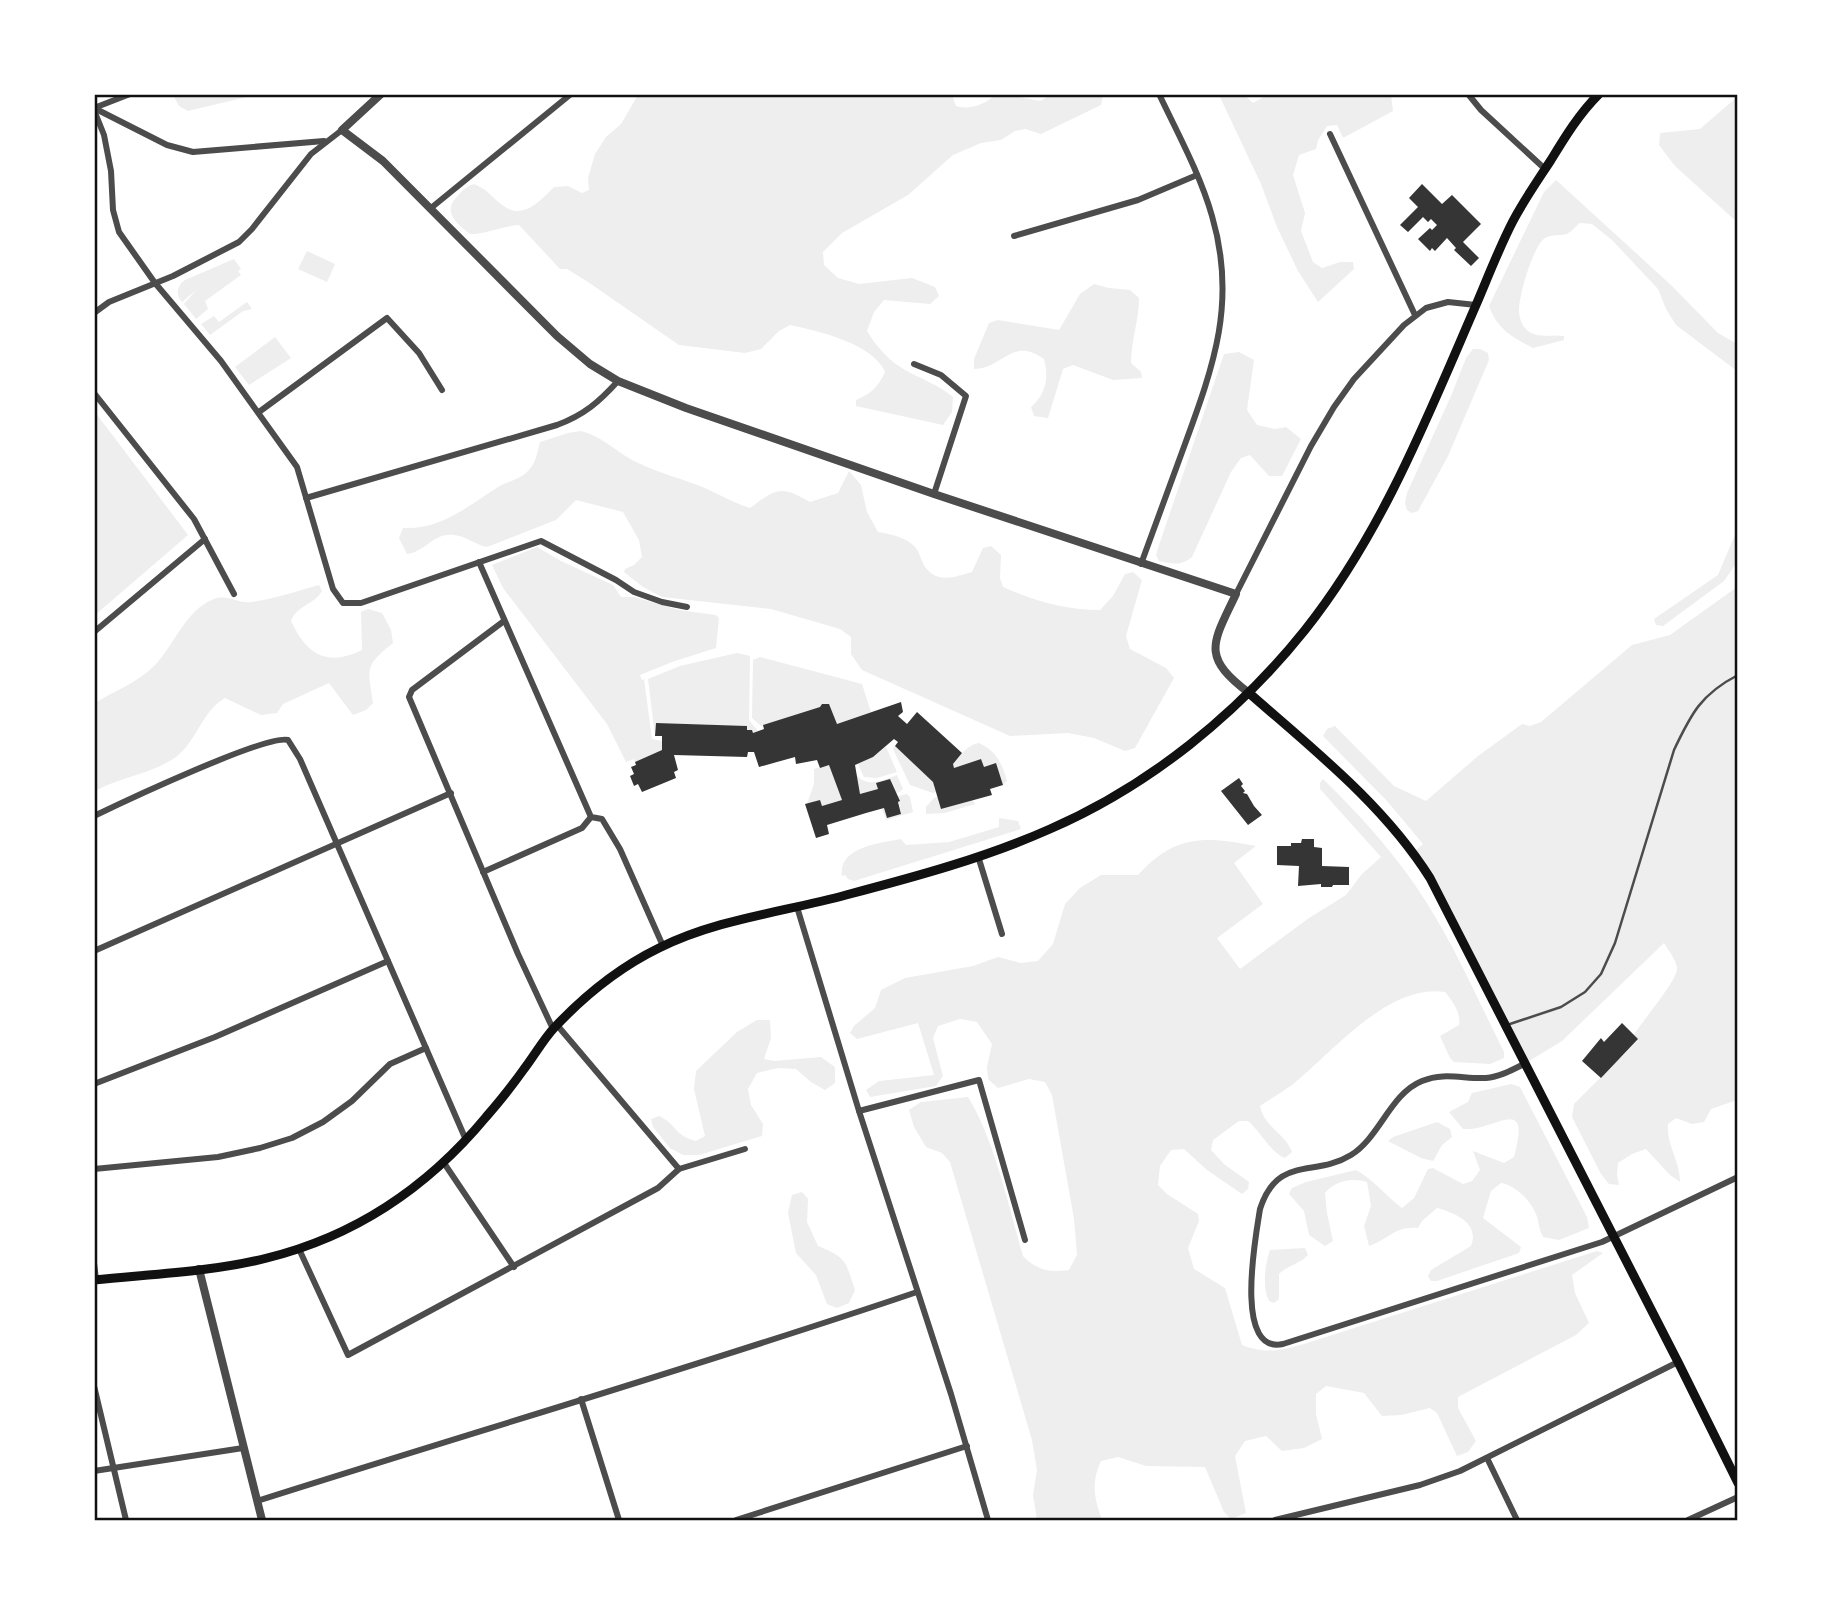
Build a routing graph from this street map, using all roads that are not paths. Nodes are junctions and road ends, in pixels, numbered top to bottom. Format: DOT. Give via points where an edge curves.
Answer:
graph roads {
  1 [pos="130,94"];
  2 [pos="572,94"];
  3 [pos="1158,94"];
  4 [pos="1468,94"];
  5 [pos="1599,94"];
  6 [pos="379,95"];
  7 [pos="94,109"];
  8 [pos="342,131"];
  9 [pos="1330,134"];
  10 [pos="326,141"];
  11 [pos="1545,169"];
  12 [pos="1197,175"];
  13 [pos="431,208"];
  14 [pos="1014,236"];
  15 [pos="155,283"];
  16 [pos="1476,305"];
  17 [pos="94,313"];
  18 [pos="1415,315"];
  19 [pos="914,364"];
  20 [pos="618,381"];
  21 [pos="442,390"];
  22 [pos="94,393"];
  23 [pos="259,412"];
  24 [pos="934,494"];
  25 [pos="306,498"];
  26 [pos="205,539"];
  27 [pos="479,562"];
  28 [pos="1141,564"];
  29 [pos="234,594"];
  30 [pos="1236,594"];
  31 [pos="687,607"];
  32 [pos="504,621"];
  33 [pos="94,632"];
  34 [pos="1738,675"];
  35 [pos="1249,693"];
  36 [pos="451,793"];
  37 [pos="94,816"];
  38 [pos="591,817"];
  39 [pos="336,845"];
  40 [pos="978,856"];
  41 [pos="483,872"];
  42 [pos="797,907"];
  43 [pos="1002,934"];
  44 [pos="663,946"];
  45 [pos="94,951"];
  46 [pos="387,961"];
  47 [pos="1507,1025"];
  48 [pos="555,1027"];
  49 [pos="426,1048"];
  50 [pos="1526,1063"];
  51 [pos="94,1084"];
  52 [pos="859,1111"];
  53 [pos="466,1140"];
  54 [pos="745,1149"];
  55 [pos="444,1163"];
  56 [pos="94,1169"];
  57 [pos="679,1169"];
  58 [pos="1738,1177"];
  59 [pos="1614,1238"];
  60 [pos="1026,1240"];
  61 [pos="299,1249"];
  62 [pos="94,1263"];
  63 [pos="514,1267"];
  64 [pos="199,1269"];
  65 [pos="95,1280"];
  66 [pos="917,1292"];
  67 [pos="1678,1362"];
  68 [pos="94,1386"];
  69 [pos="581,1399"];
  70 [pos="967,1446"];
  71 [pos="243,1447"];
  72 [pos="1487,1458"];
  73 [pos="114,1468"];
  74 [pos="94,1471"];
  75 [pos="1738,1483"];
  76 [pos="1738,1497"];
  77 [pos="257,1501"];
  78 [pos="126,1521"];
  79 [pos="261,1521"];
  80 [pos="619,1521"];
  81 [pos="736,1521"];
  82 [pos="988,1521"];
  83 [pos="1275,1521"];
  84 [pos="1517,1521"];
  85 [pos="1688,1521"];
  1 -- 7 [label="street"];
  2 -- 13 [label="street"];
  3 -- 12 [label="street"];
  4 -- 11 [label="street"];
  5 -- 11 [label="main road"];
  6 -- 8 [label="street"];
  7 -- 10 [label="street" via="167,145 192,152"];
  7 -- 15 [label="street" via="104,135 119,232"];
  8 -- 10 [label="street"];
  8 -- 13 [label="street" via="383,161"];
  9 -- 18 [label="street"];
  10 -- 15 [label="street" via="239,242"];
  11 -- 16 [label="main road" via="1513,221"];
  12 -- 14 [label="street" via="1138,200"];
  12 -- 28 [label="street" via="1219,244 1223,299 1216,354"];
  13 -- 20 [label="street" via="558,336"];
  15 -- 17 [label="street"];
  15 -- 23 [label="street"];
  16 -- 18 [label="street" via="1434,304"];
  16 -- 35 [label="main road" via="1365,544 1305,630"];
  18 -- 30 [label="street" via="1378,351 1334,407"];
  19 -- 24 [label="street" via="941,375 966,396"];
  20 -- 24 [label="street"];
  20 -- 25 [label="street" via="597,405 557,425"];
  21 -- 23 [label="street" via="419,353 387,318"];
  22 -- 26 [label="street"];
  23 -- 25 [label="street" via="297,467"];
  24 -- 28 [label="street"];
  25 -- 27 [label="street" via="332,589 341,602 361,603"];
  26 -- 29 [label="street"];
  26 -- 33 [label="street"];
  27 -- 31 [label="street" via="544,541 634,592"];
  27 -- 32 [label="street"];
  28 -- 30 [label="street"];
  30 -- 35 [label="street" via="1214,652 1221,670"];
  32 -- 36 [label="street" via="410,693"];
  32 -- 38 [label="street"];
  34 -- 47 [label="lane" via="1702,700 1674,750 1615,943 1601,974 1586,992 1561,1007"];
  35 -- 40 [label="main road" via="1204,734 1101,804 1054,828"];
  35 -- 47 [label="main road" via="1367,799 1414,852"];
  36 -- 39 [label="street"];
  36 -- 41 [label="street"];
  37 -- 39 [label="street" via="234,755 285,739 296,751"];
  38 -- 41 [label="street" via="582,828"];
  38 -- 44 [label="street" via="601,819 620,849"];
  39 -- 45 [label="street"];
  39 -- 46 [label="street"];
  40 -- 42 [label="main road"];
  40 -- 43 [label="street"];
  41 -- 48 [label="street"];
  42 -- 44 [label="main road"];
  42 -- 52 [label="street"];
  44 -- 48 [label="main road" via="608,978"];
  46 -- 49 [label="street"];
  46 -- 51 [label="street"];
  47 -- 50 [label="main road"];
  48 -- 53 [label="main road"];
  48 -- 57 [label="street"];
  49 -- 53 [label="street"];
  49 -- 56 [label="street" via="390,1064 352,1101 292,1138 218,1157"];
  50 -- 59 [label="main road"];
  50 -- 59 [label="street" via="1492,1077 1445,1075 1418,1083 1353,1153 1329,1164 1289,1172 1277,1180 1260,1209 1251,1296 1255,1328 1265,1342 1283,1344"];
  52 -- 60 [label="street" via="979,1080"];
  52 -- 66 [label="street"];
  53 -- 55 [label="main road"];
  54 -- 57 [label="street"];
  55 -- 61 [label="main road" via="385,1209"];
  55 -- 63 [label="street"];
  57 -- 63 [label="street" via="658,1188"];
  58 -- 59 [label="street"];
  59 -- 67 [label="main road"];
  61 -- 63 [label="street" via="348,1355"];
  61 -- 64 [label="main road"];
  62 -- 65 [label="street"];
  64 -- 65 [label="main road"];
  64 -- 71 [label="street"];
  66 -- 69 [label="street"];
  66 -- 70 [label="street"];
  67 -- 72 [label="street"];
  67 -- 75 [label="main road"];
  68 -- 73 [label="street"];
  69 -- 77 [label="street"];
  69 -- 80 [label="street"];
  70 -- 81 [label="street"];
  70 -- 82 [label="street"];
  71 -- 73 [label="street"];
  71 -- 77 [label="street"];
  72 -- 83 [label="street" via="1431,1482"];
  72 -- 84 [label="street"];
  73 -- 74 [label="street"];
  73 -- 78 [label="street"];
  76 -- 85 [label="street"];
  77 -- 79 [label="street"];
}
